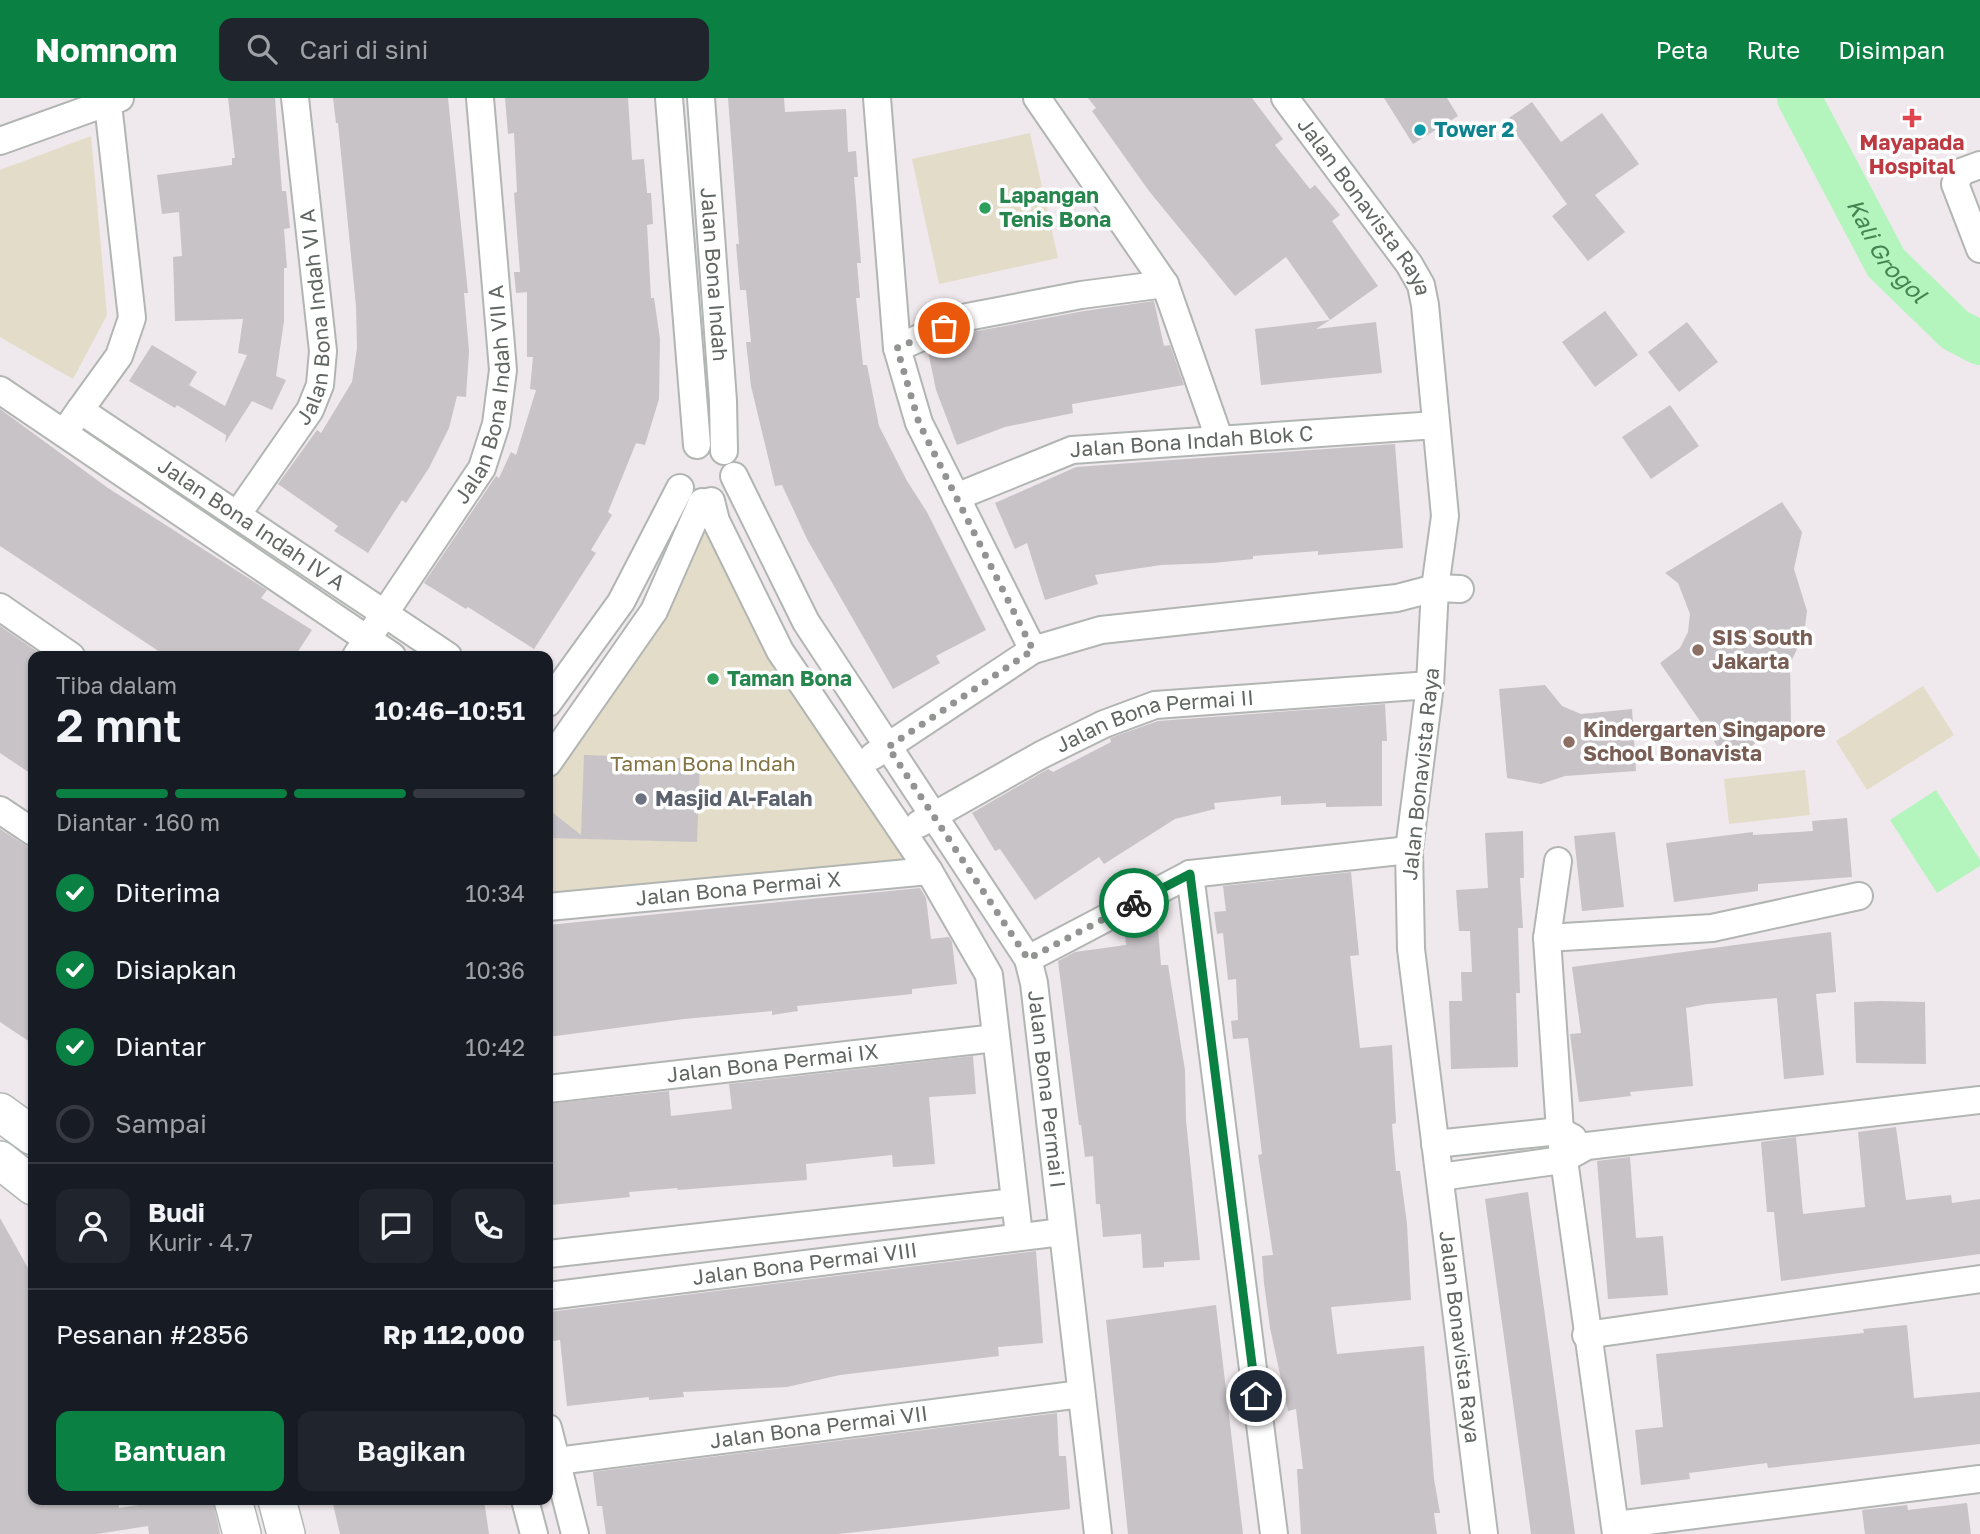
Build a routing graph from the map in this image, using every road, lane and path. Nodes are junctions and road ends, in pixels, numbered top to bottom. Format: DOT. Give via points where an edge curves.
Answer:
graph roads {
  1 [pos="295,98"];
  2 [pos="480,98"];
  3 [pos="669,98"];
  4 [pos="701,98"];
  5 [pos="877,98"];
  6 [pos="1038,98"];
  7 [pos="1285,98"];
  8 [pos="114,101"];
  9 [pos="0,141"];
  10 [pos="1980,165"];
  11 [pos="1980,249"];
  12 [pos="1165,284"];
  13 [pos="897,348"];
  14 [pos="0,390"];
  15 [pos="80,410"];
  16 [pos="1436,425"];
  17 [pos="64,433"];
  18 [pos="1219,439"];
  19 [pos="724,451"];
  20 [pos="683,464"];
  21 [pos="734,476"];
  22 [pos="956,497"];
  23 [pos="707,502"];
  24 [pos="237,515"];
  25 [pos="1448,589"];
  26 [pos="0,607"];
  27 [pos="386,614"];
  28 [pos="362,648"];
  29 [pos="1033,650"];
  30 [pos="64,651"];
  31 [pos="441,651"];
  32 [pos="1430,685"];
  33 [pos="553,696"];
  34 [pos="558,730"];
  35 [pos="888,747"];
  36 [pos="858,766"];
  37 [pos="0,810"];
  38 [pos="933,816"];
  39 [pos="28,829"];
  40 [pos="903,834"];
  41 [pos="1409,850"];
  42 [pos="1558,862"];
  43 [pos="929,871"];
  44 [pos="1190,874"];
  45 [pos="1859,896"];
  46 [pos="553,907"];
  47 [pos="1547,938"];
  48 [pos="1028,959"];
  49 [pos="996,1038"];
  50 [pos="553,1088"];
  51 [pos="1980,1100"];
  52 [pos="0,1112"];
  53 [pos="1560,1131"];
  54 [pos="28,1132"];
  55 [pos="1436,1144"];
  56 [pos="1587,1146"];
  57 [pos="0,1160"];
  58 [pos="1562,1160"];
  59 [pos="1440,1177"];
  60 [pos="28,1182"];
  61 [pos="1015,1202"];
  62 [pos="1062,1232"];
  63 [pos="1018,1235"];
  64 [pos="553,1253"];
  65 [pos="1980,1279"];
  66 [pos="553,1295"];
  67 [pos="1586,1335"];
  68 [pos="1081,1394"];
  69 [pos="553,1446"];
  70 [pos="557,1461"];
  71 [pos="1980,1479"];
  72 [pos="234,1505"];
  73 [pos="278,1505"];
  74 [pos="526,1505"];
  75 [pos="1616,1530"];
  76 [pos="242,1534"];
  77 [pos="286,1534"];
  78 [pos="534,1534"];
  79 [pos="575,1534"];
  80 [pos="1098,1534"];
  81 [pos="1274,1534"];
  82 [pos="1484,1534"];
  1 -- 24 [label="street, Jalan Bona Indah VI A" via="323,351 320,386 310,410"];
  2 -- 27 [label="street, Jalan Bona Indah VII A" via="503,370 496,424 482,468"];
  3 -- 20 [label="street, Jalan Bona Indah"];
  4 -- 19 [label="street, Jalan Bona Indah"];
  5 -- 13 [label="street"];
  6 -- 12 [label="street"];
  7 -- 16 [label="street, Jalan Bonavista Raya" via="1421,285"];
  8 -- 9 [label="street"];
  8 -- 15 [label="street" via="132,318 119,356"];
  10 -- 11 [label="street" via="1961,172 1955,184"];
  12 -- 13 [label="street" via="967,317"];
  12 -- 18 [label="street"];
  13 -- 22 [label="street" via="919,423"];
  14 -- 17 [label="street, Jalan Bona Indah IV A"];
  15 -- 17 [label="street"];
  15 -- 24 [label="street, Jalan Bona Indah IV A"];
  16 -- 18 [label="street, Jalan Bona Indah Blok C"];
  16 -- 25 [label="street, Jalan Bonavista Raya"];
  17 -- 28 [label="street, Jalan Bona Indah IV A"];
  18 -- 22 [label="street, Jalan Bona Indah Blok C" via="1072,450"];
  19 -- 20 [label="street" via="707,444"];
  19 -- 21 [label="street"];
  20 -- 23 [label="street" via="693,500"];
  20 -- 33 [label="street" via="621,602"];
  21 -- 23 [label="street" via="727,492"];
  21 -- 35 [label="street, Jalan Bona Permai I" via="806,622"];
  22 -- 29 [label="street"];
  23 -- 34 [label="street" via="654,611"];
  23 -- 36 [label="street, Jalan Bona Permai I" via="780,651"];
  24 -- 27 [label="street, Jalan Bona Indah IV A"];
  25 -- 29 [label="street" via="1101,630"];
  25 -- 32 [label="street, Jalan Bonavista Raya"];
  26 -- 30 [label="street"];
  27 -- 28 [label="street, Jalan Bona Indah VII A"];
  27 -- 31 [label="street, Jalan Bona Indah IV A"];
  29 -- 35 [label="street"];
  32 -- 38 [label="street, Jalan Bona Permai II" via="1155,705 1052,750"];
  32 -- 41 [label="street, Jalan Bonavista Raya"];
  35 -- 36 [label="street"];
  35 -- 38 [label="street, Jalan Bona Permai I"];
  36 -- 40 [label="street, Jalan Bona Permai I"];
  37 -- 39 [label="street"];
  38 -- 40 [label="street, Jalan Bona Permai II"];
  38 -- 48 [label="street, Jalan Bona Permai I"];
  40 -- 43 [label="street, Jalan Bona Permai I"];
  41 -- 44 [label="street"];
  41 -- 55 [label="street, Jalan Bonavista Raya" via="1411,949"];
  42 -- 47 [label="street"];
  43 -- 46 [label="street, Jalan Bona Permai X"];
  43 -- 49 [label="street, Jalan Bona Permai I" via="989,975"];
  44 -- 48 [label="street"];
  44 -- 81 [label="street"];
  45 -- 47 [label="street" via="1712,928"];
  47 -- 53 [label="street"];
  48 -- 62 [label="street, Jalan Bona Permai I"];
  49 -- 50 [label="street, Jalan Bona Permai IX"];
  49 -- 61 [label="street, Jalan Bona Permai I"];
  51 -- 56 [label="street"];
  52 -- 54 [label="main road"];
  53 -- 55 [label="street"];
  53 -- 56 [label="street"];
  53 -- 58 [label="street"];
  55 -- 59 [label="street, Jalan Bonavista Raya"];
  56 -- 58 [label="street"];
  57 -- 60 [label="main road"];
  58 -- 59 [label="street"];
  58 -- 67 [label="street"];
  59 -- 82 [label="street, Jalan Bonavista Raya"];
  61 -- 63 [label="street, Jalan Bona Permai I"];
  61 -- 64 [label="street, Jalan Bona Permai VIII"];
  62 -- 63 [label="street, Jalan Bona Permai VIII"];
  62 -- 68 [label="street, Jalan Bona Permai I"];
  63 -- 66 [label="street, Jalan Bona Permai VIII"];
  65 -- 67 [label="street"];
  67 -- 75 [label="street"];
  68 -- 70 [label="street, Jalan Bona Permai VII"];
  68 -- 80 [label="street, Jalan Bona Permai I"];
  69 -- 70 [label="street"];
  70 -- 79 [label="street"];
  71 -- 75 [label="street"];
  72 -- 76 [label="main road"];
  73 -- 77 [label="main road"];
  74 -- 78 [label="street"];
}
